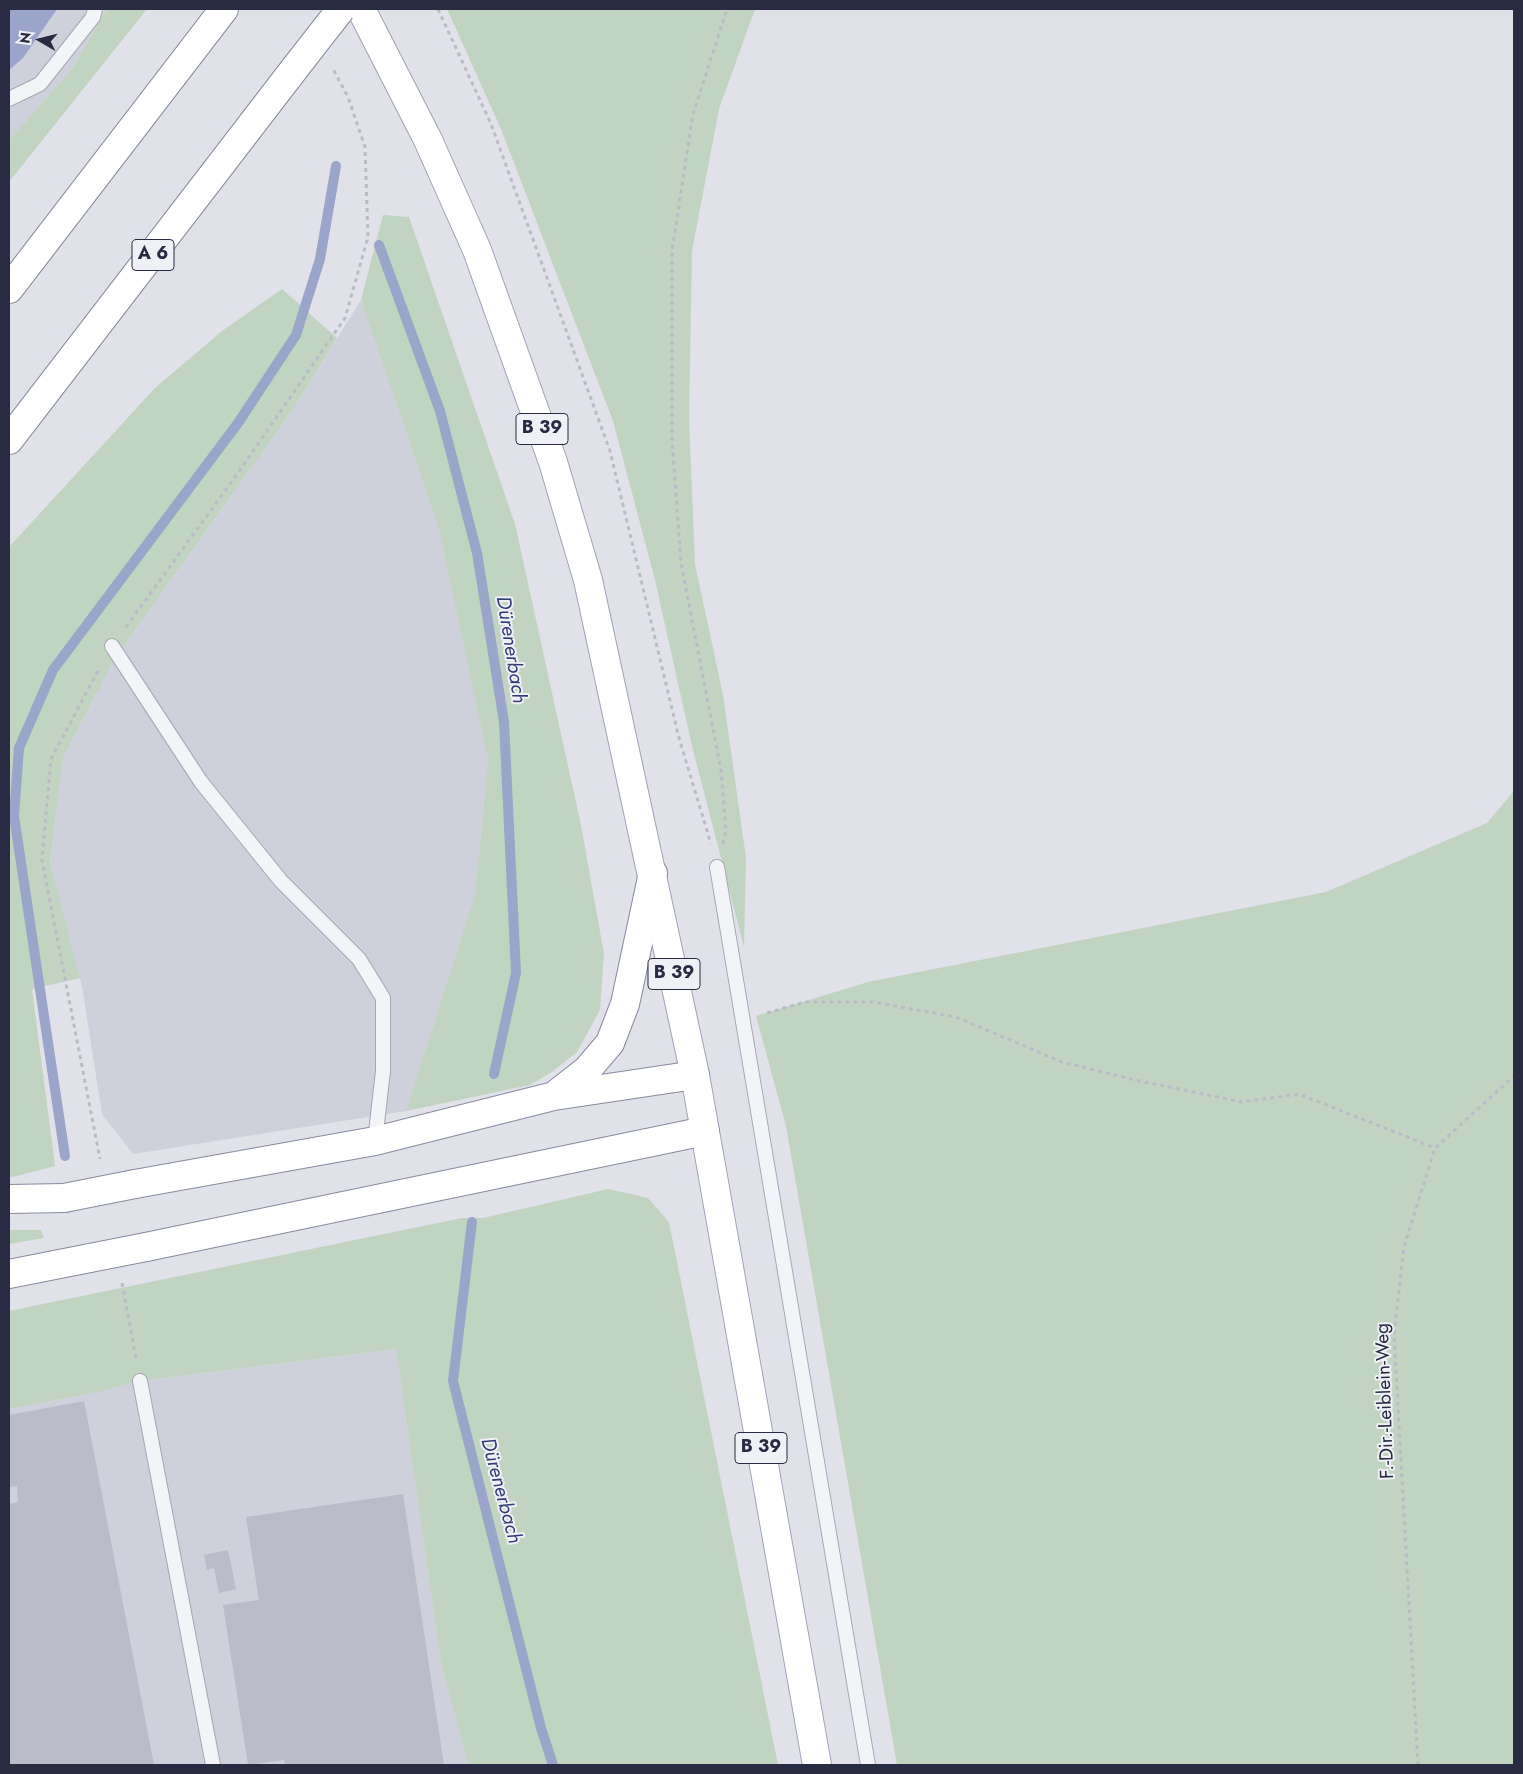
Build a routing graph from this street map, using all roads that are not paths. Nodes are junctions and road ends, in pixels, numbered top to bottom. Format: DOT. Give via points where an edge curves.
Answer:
graph roads {
  1 [pos="95,9"];
  2 [pos="224,9"];
  3 [pos="341,9"];
  4 [pos="361,9"];
  5 [pos="9,99"];
  6 [pos="48,237"];
  7 [pos="9,258"];
  8 [pos="9,289"];
  9 [pos="9,440"];
  10 [pos="112,646"];
  11 [pos="717,867"];
  12 [pos="653,873"];
  13 [pos="695,1075"];
  14 [pos="554,1096"];
  15 [pos="705,1131"];
  16 [pos="375,1141"];
  17 [pos="9,1199"];
  18 [pos="9,1274"];
  19 [pos="140,1381"];
  20 [pos="213,1765"];
  21 [pos="817,1765"];
  22 [pos="868,1765"];
  1 -- 5 [label="lane" via="93,17 40,84"];
  2 -- 6 [label="main road"];
  3 -- 9 [label="main road, A 6, bridge"];
  4 -- 12 [label="main road, B 39" via="428,140 477,250 547,444 588,580"];
  6 -- 7 [label="main road"];
  6 -- 8 [label="main road"];
  10 -- 16 [label="lane" via="201,782 281,881 359,958 383,998 383,1070"];
  11 -- 22 [label="lane"];
  12 -- 13 [label="main road, B 39"];
  12 -- 14 [label="main road" via="625,1004 610,1044 587,1070"];
  13 -- 14 [label="main road"];
  13 -- 15 [label="main road, B 39"];
  14 -- 16 [label="main road"];
  15 -- 18 [label="main road, bridge"];
  15 -- 21 [label="main road, B 39"];
  16 -- 17 [label="main road, bridge" via="64,1198"];
  19 -- 20 [label="lane"];
}
